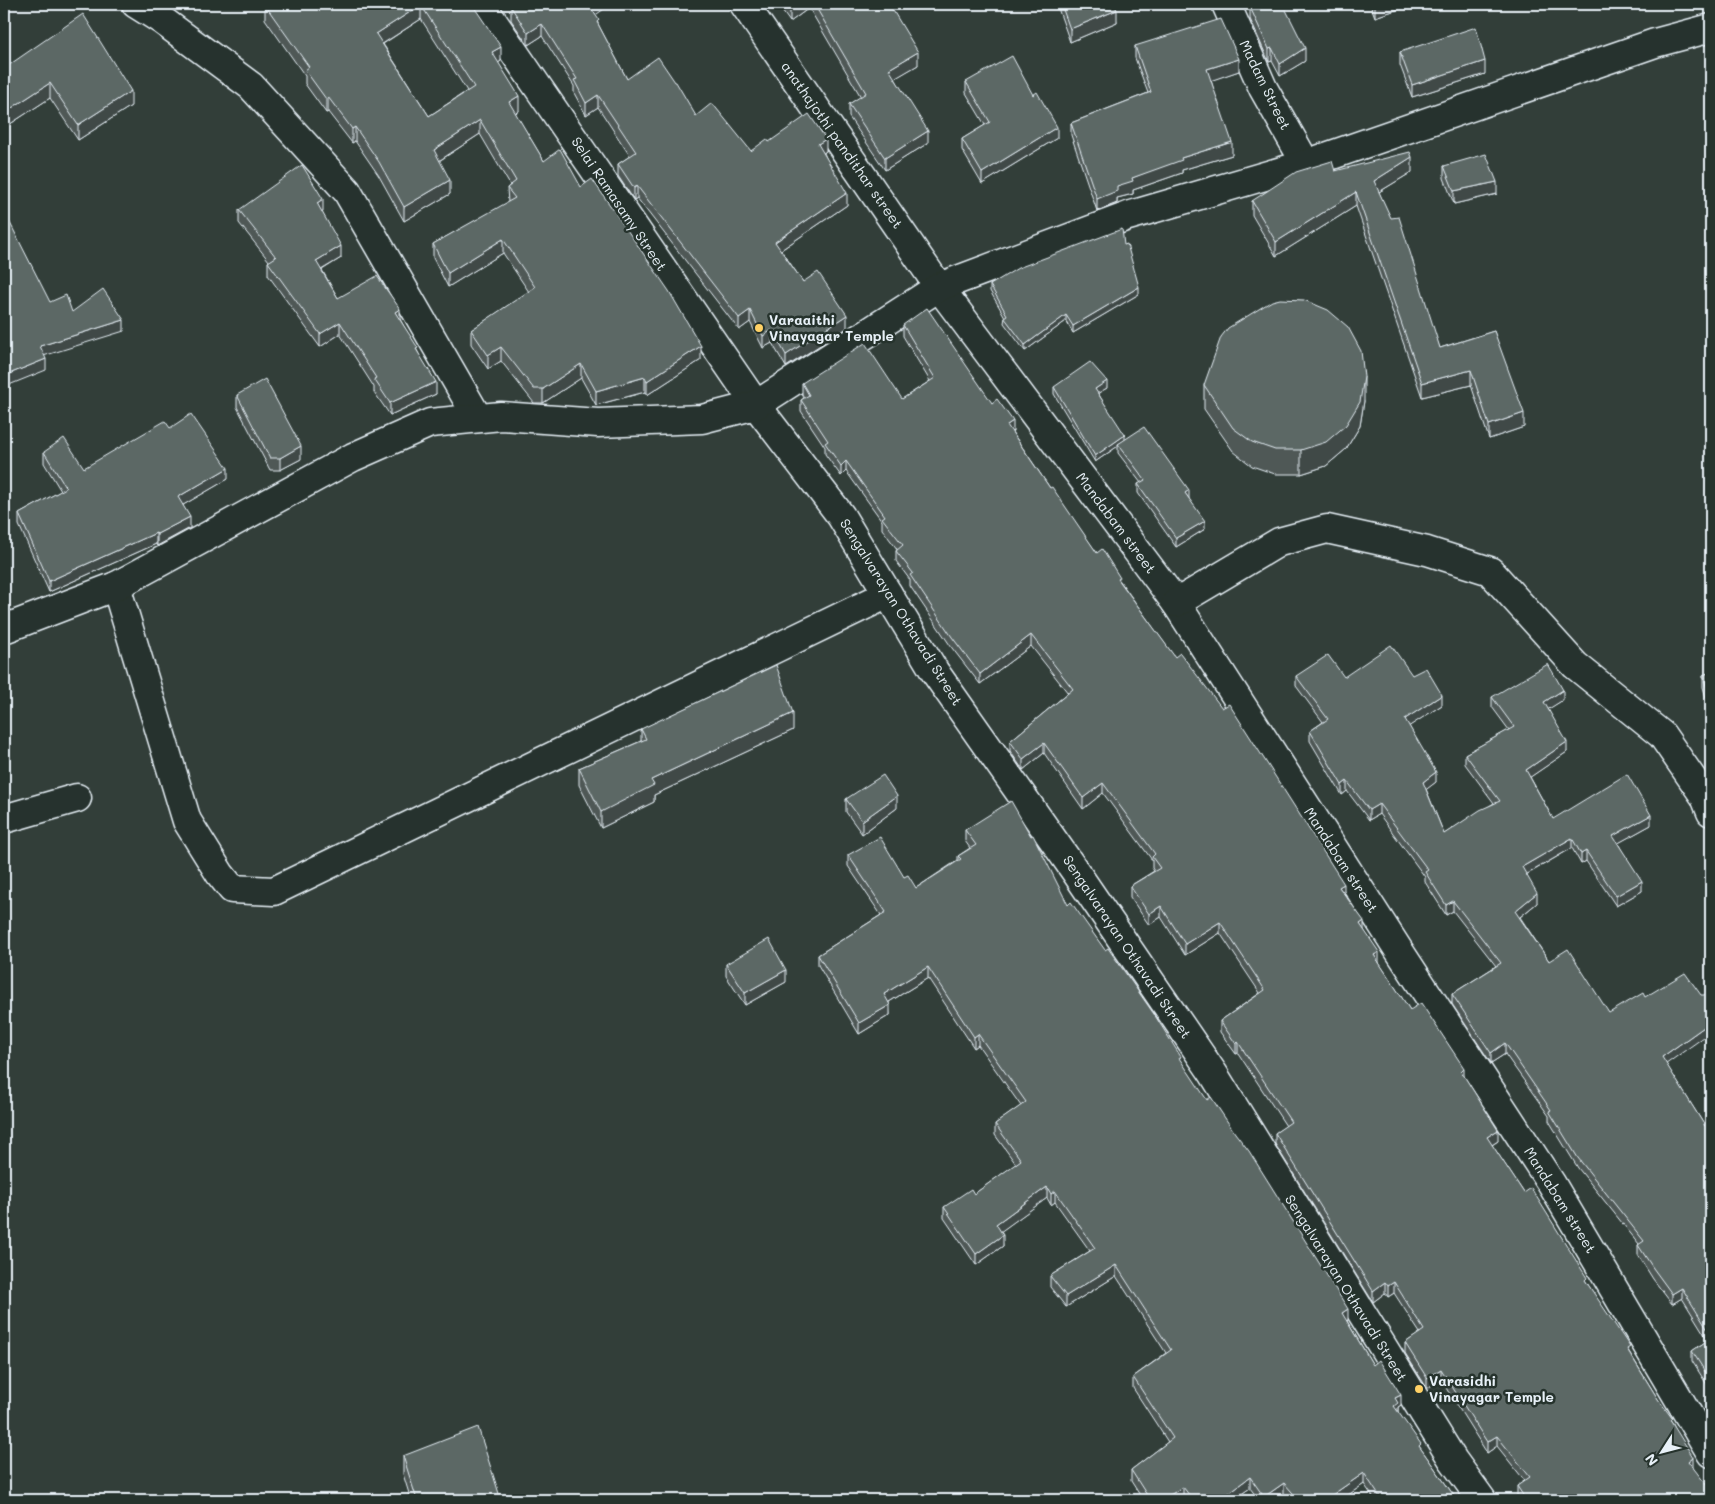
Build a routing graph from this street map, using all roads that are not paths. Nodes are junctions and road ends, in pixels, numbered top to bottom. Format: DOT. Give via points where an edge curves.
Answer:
graph roads {
  1 [pos="136,4"];
  2 [pos="481,4"];
  3 [pos="744,4"];
  4 [pos="1226,4"];
  5 [pos="1711,28"];
  6 [pos="1306,164"];
  7 [pos="940,286"];
  8 [pos="756,405"];
  9 [pos="478,418"];
  10 [pos="116,586"];
  11 [pos="888,594"];
  12 [pos="1176,603"];
  13 [pos="4,629"];
  14 [pos="77,798"];
  15 [pos="1709,802"];
  16 [pos="4,819"];
  17 [pos="1711,1453"];
  18 [pos="1482,1500"];
  1 -- 9 [label="street" via="251,86 347,191"];
  2 -- 8 [label="street, Selai Ramasamy Street"];
  3 -- 7 [label="street, anathajothi pandithar street"];
  4 -- 6 [label="street, Madam Street" via="1264,88"];
  5 -- 6 [label="street" via="1655,43"];
  6 -- 7 [label="street" via="1128,216"];
  7 -- 8 [label="street"];
  7 -- 12 [label="street, Mandabam street"];
  8 -- 9 [label="street" via="702,419 598,423 501,416"];
  8 -- 11 [label="street, Sengalvarayan Othavadi Street" via="841,516"];
  9 -- 10 [label="street" via="430,423 352,457"];
  10 -- 11 [label="street" via="187,821 232,889 274,891"];
  10 -- 13 [label="street"];
  11 -- 18 [label="street, Sengalvarayan Othavadi Street" via="935,672 1213,1073 1453,1460"];
  12 -- 15 [label="street" via="1278,542 1327,529 1427,551 1490,571 1575,665 1662,734"];
  12 -- 17 [label="street, Mandabam street" via="1551,1183"];
  14 -- 16 [label="street"];
}
